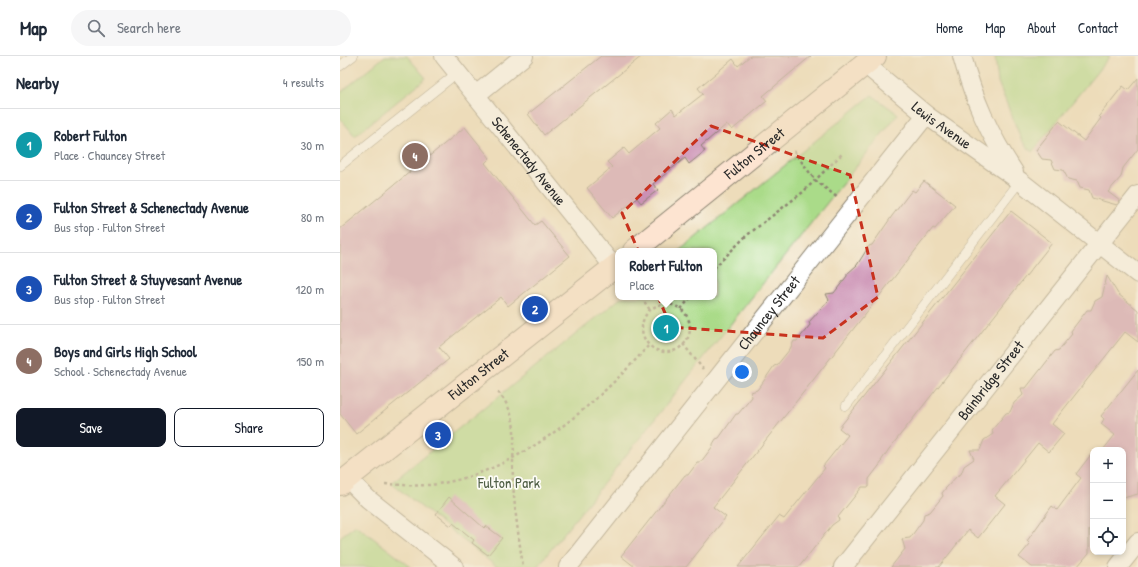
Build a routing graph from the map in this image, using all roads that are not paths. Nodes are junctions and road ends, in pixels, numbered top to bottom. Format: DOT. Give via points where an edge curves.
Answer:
graph roads {
  1 [pos="353,56"];
  2 [pos="444,56"];
  3 [pos="524,56"];
  4 [pos="962,56"];
  5 [pos="870,60"];
  6 [pos="340,66"];
  7 [pos="457,73"];
  8 [pos="476,95"];
  9 [pos="926,115"];
  10 [pos="340,166"];
  11 [pos="1020,181"];
  12 [pos="1138,195"];
  13 [pos="1100,244"];
  14 [pos="638,248"];
  15 [pos="615,264"];
  16 [pos="615,266"];
  17 [pos="1138,274"];
  18 [pos="846,406"];
  19 [pos="344,481"];
  20 [pos="1138,542"];
  21 [pos="454,567"];
  22 [pos="568,567"];
  23 [pos="843,567"];
  24 [pos="1118,567"];
  1 -- 6 [label="lane"];
  2 -- 7 [label="street, Schenectady Avenue"];
  3 -- 8 [label="street"];
  4 -- 11 [label="street, Lewis Avenue" via="971,90 986,125"];
  5 -- 9 [label="street, Lewis Avenue"];
  5 -- 14 [label="main road, Fulton Street"];
  7 -- 8 [label="street, Schenectady Avenue"];
  7 -- 10 [label="lane"];
  8 -- 15 [label="street, Schenectady Avenue"];
  9 -- 11 [label="street, Lewis Avenue"];
  9 -- 22 [label="street, Chauncey Street"];
  11 -- 13 [label="street, Lewis Avenue"];
  11 -- 18 [label="lane"];
  12 -- 13 [label="street, Bainbridge Street"];
  13 -- 17 [label="street, Lewis Avenue"];
  13 -- 23 [label="street, Bainbridge Street"];
  16 -- 19 [label="main road, Fulton Street"];
  19 -- 21 [label="street"];
  20 -- 24 [label="street"];
}
